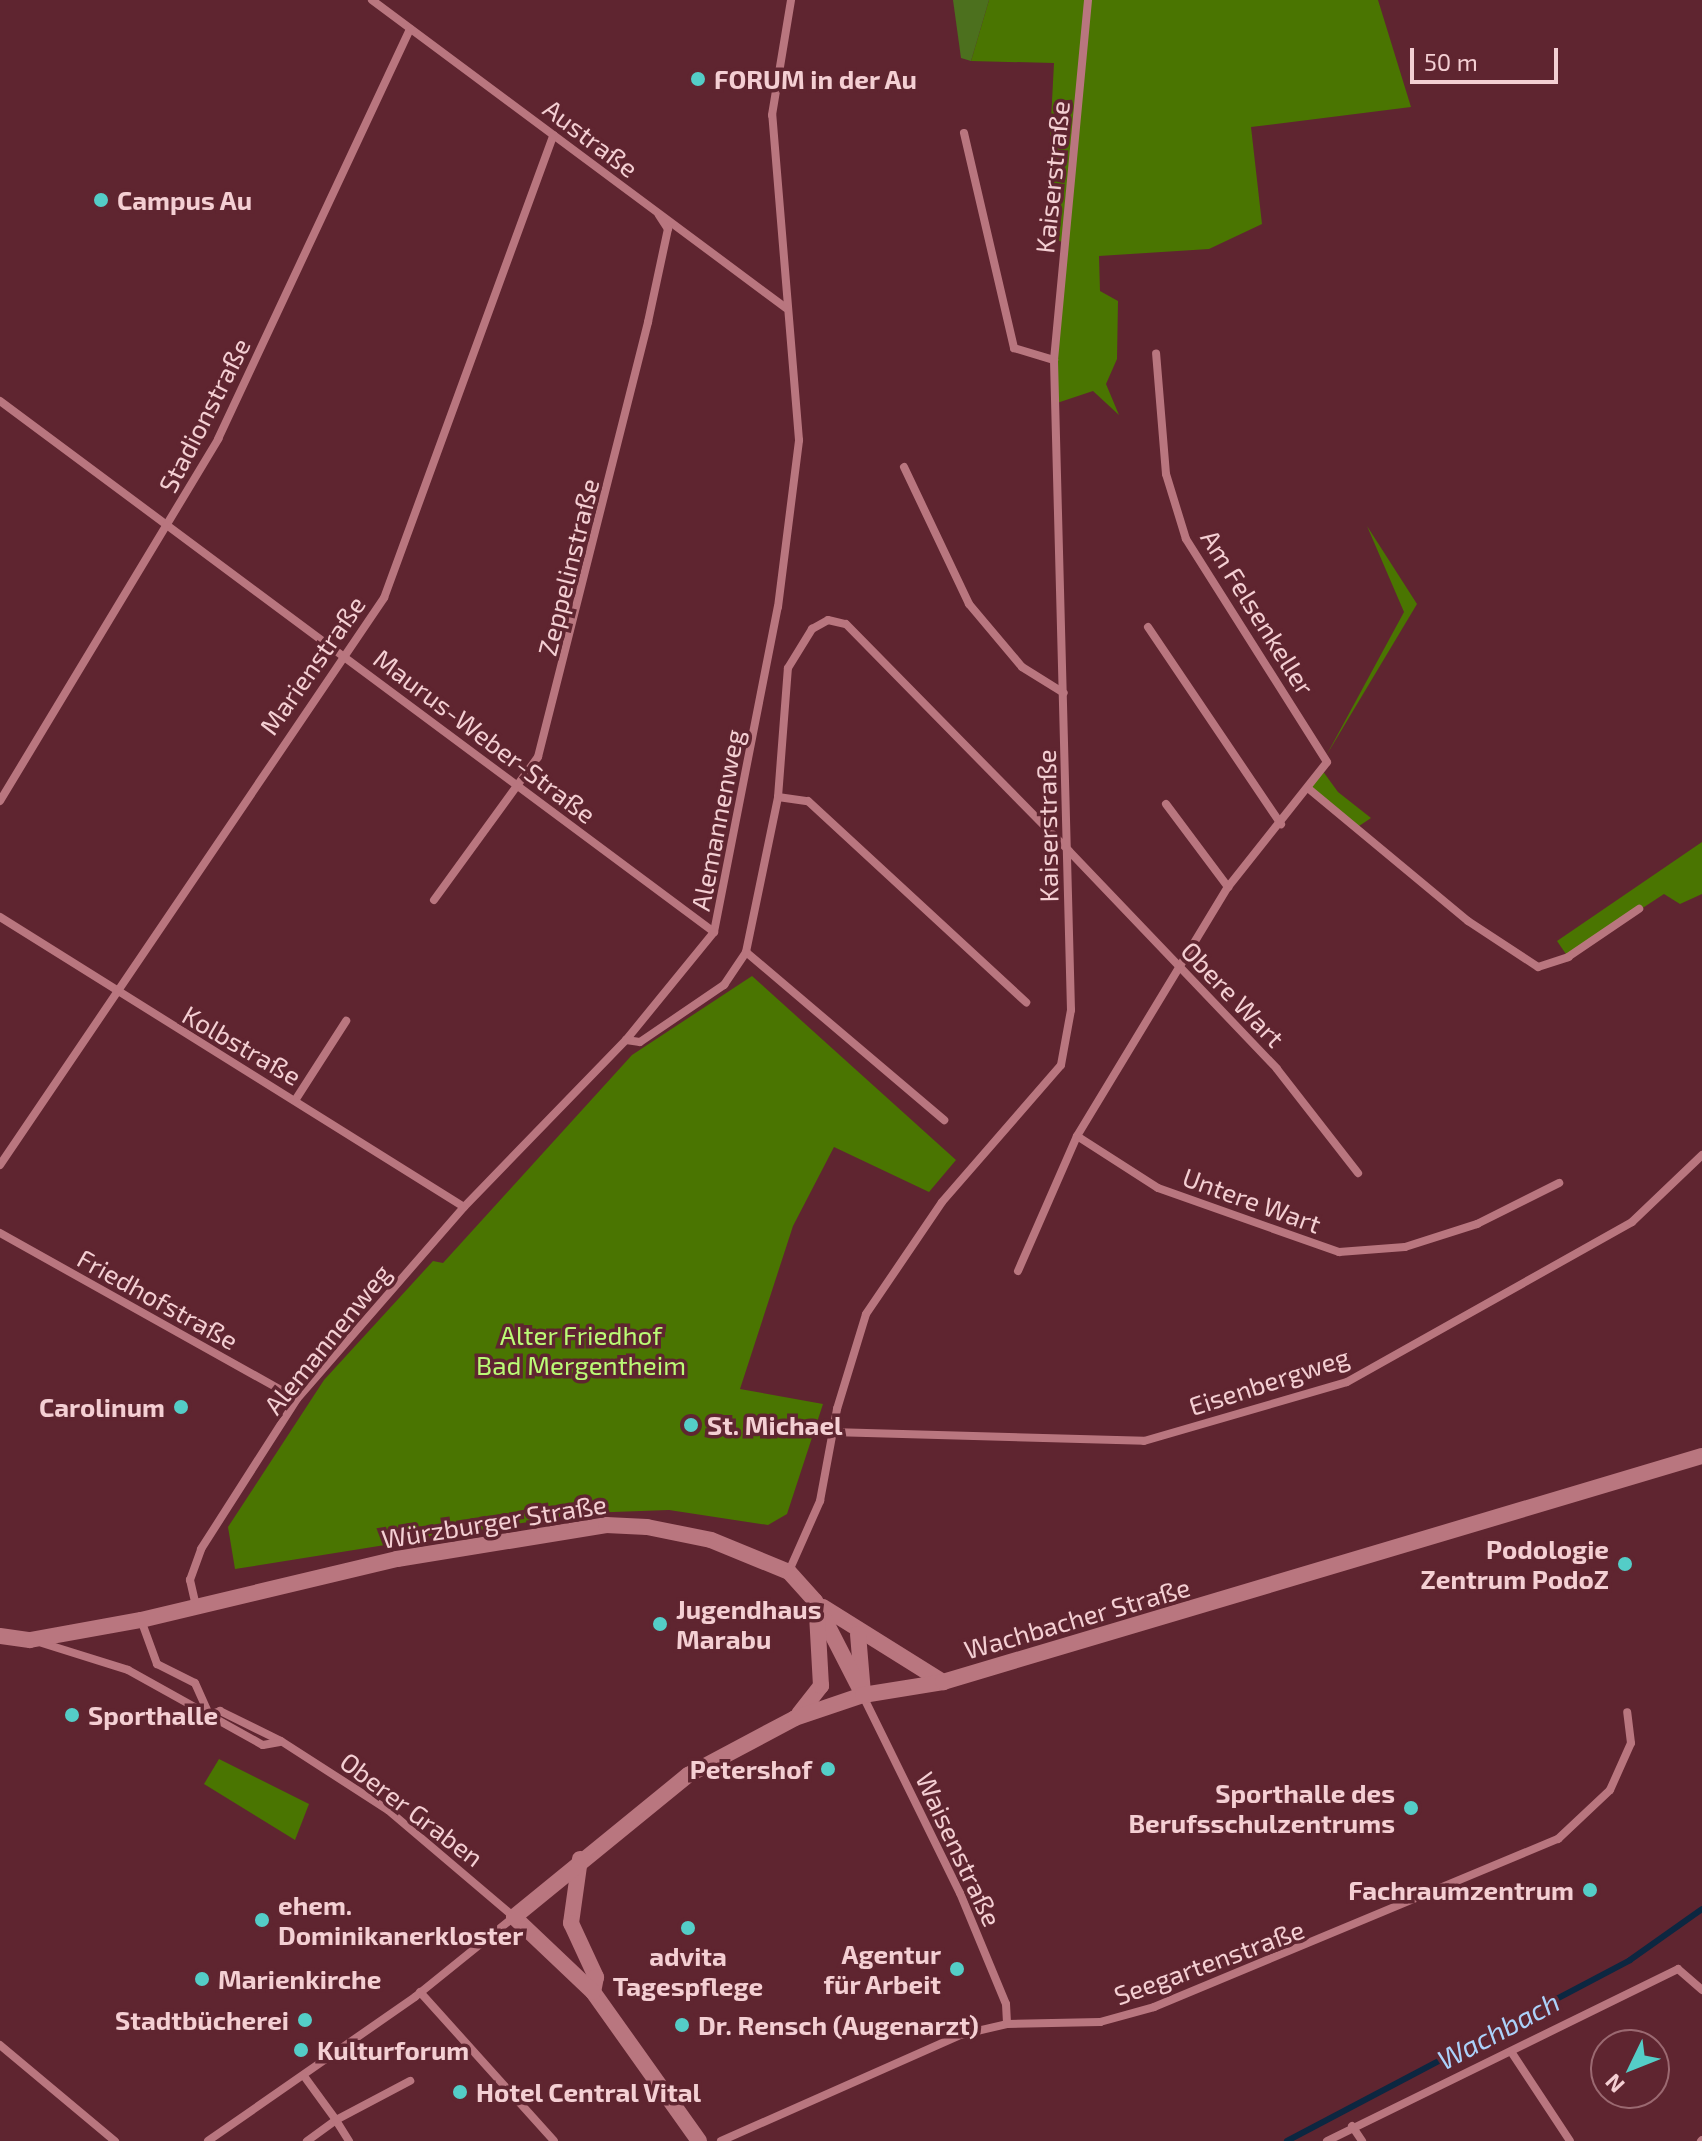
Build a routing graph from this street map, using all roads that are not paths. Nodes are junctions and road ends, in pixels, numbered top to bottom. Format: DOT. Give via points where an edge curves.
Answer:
graph roads {
  1 [pos="372,0"];
  2 [pos="791,0"];
  3 [pos="1088,0"];
  4 [pos="410,29"];
  5 [pos="964,133"];
  6 [pos="553,135"];
  7 [pos="659,215"];
  8 [pos="786,308"];
  9 [pos="1156,353"];
  10 [pos="1054,360"];
  11 [pos="0,401"];
  12 [pos="904,467"];
  13 [pos="169,526"];
  14 [pos="1148,627"];
  15 [pos="342,654"];
  16 [pos="1064,693"];
  17 [pos="515,784"];
  18 [pos="1309,789"];
  19 [pos="778,797"];
  20 [pos="0,801"];
  21 [pos="1166,804"];
  22 [pos="1281,824"];
  23 [pos="1069,851"];
  24 [pos="1228,887"];
  25 [pos="434,900"];
  26 [pos="1639,909"];
  27 [pos="0,917"];
  28 [pos="714,932"];
  29 [pos="746,952"];
  30 [pos="1181,969"];
  31 [pos="113,993"];
  32 [pos="1026,1002"];
  33 [pos="346,1021"];
  34 [pos="626,1040"];
  35 [pos="296,1099"];
  36 [pos="944,1120"];
  37 [pos="1077,1136"];
  38 [pos="1702,1155"];
  39 [pos="0,1165"];
  40 [pos="1358,1173"];
  41 [pos="1559,1183"];
  42 [pos="464,1207"];
  43 [pos="0,1233"];
  44 [pos="1018,1271"];
  45 [pos="297,1399"];
  46 [pos="831,1432"];
  47 [pos="1702,1456"];
  48 [pos="789,1572"];
  49 [pos="815,1601"];
  50 [pos="196,1607"];
  51 [pos="141,1620"];
  52 [pos="858,1634"];
  53 [pos="0,1636"];
  54 [pos="30,1640"];
  55 [pos="943,1682"];
  56 [pos="863,1695"];
  57 [pos="1627,1712"];
  58 [pos="209,1715"];
  59 [pos="795,1718"];
  60 [pos="580,1859"];
  61 [pos="514,1917"];
  62 [pos="1702,1990"];
  63 [pos="420,1992"];
  64 [pos="593,1992"];
  65 [pos="1007,2024"];
  66 [pos="0,2045"];
  67 [pos="1512,2053"];
  68 [pos="304,2076"];
  69 [pos="410,2081"];
  70 [pos="336,2120"];
  71 [pos="1352,2126"];
  72 [pos="115,2141"];
  73 [pos="208,2141"];
  74 [pos="307,2141"];
  75 [pos="349,2141"];
  76 [pos="554,2141"];
  77 [pos="699,2141"];
  78 [pos="721,2141"];
  79 [pos="1327,2141"];
  80 [pos="1362,2141"];
  81 [pos="1570,2141"];
  1 -- 4 [label="street, Austraße"];
  2 -- 8 [label="street, Alemannenweg" via="772,115"];
  3 -- 10 [label="street, Kaiserstraße"];
  4 -- 6 [label="street, Austraße"];
  4 -- 13 [label="street, Stadionstraße"];
  5 -- 10 [label="street" via="1014,348"];
  6 -- 7 [label="street, Austraße"];
  6 -- 15 [label="street, Marienstraße" via="384,598"];
  7 -- 8 [label="street, Austraße"];
  7 -- 17 [label="street, Zeppelinstraße" via="668,229 586,585 538,757"];
  8 -- 28 [label="street, Alemannenweg" via="799,440 778,607"];
  9 -- 18 [label="street, Am Felsenkeller" via="1166,474 1186,539 1326,756"];
  10 -- 16 [label="street, Kaiserstraße"];
  11 -- 13 [label="street, Maurus-Weber-Straße"];
  12 -- 16 [label="street" via="969,604 1022,667"];
  13 -- 15 [label="street, Maurus-Weber-Straße"];
  13 -- 20 [label="street, Stadionstraße"];
  14 -- 22 [label="street"];
  15 -- 17 [label="street, Maurus-Weber-Straße"];
  15 -- 31 [label="street, Marienstraße"];
  16 -- 23 [label="street, Kaiserstraße"];
  17 -- 25 [label="street, Zeppelinstraße"];
  17 -- 28 [label="street, Maurus-Weber-Straße"];
  18 -- 22 [label="street, Am Felsenkeller"];
  18 -- 26 [label="street" via="1468,921 1538,967 1568,957"];
  19 -- 23 [label="street, Obere Wart" via="788,668 812,629 828,620 846,624"];
  19 -- 29 [label="street, Obere Wart"];
  19 -- 32 [label="street" via="808,801"];
  21 -- 24 [label="street"];
  22 -- 24 [label="street, Am Felsenkeller"];
  23 -- 30 [label="street, Obere Wart"];
  23 -- 46 [label="street, Kaiserstraße" via="1071,1010 1061,1065 942,1202 866,1314"];
  24 -- 30 [label="street, Am Felsenkeller"];
  27 -- 31 [label="street, Kolbstraße"];
  28 -- 34 [label="street, Alemannenweg"];
  29 -- 34 [label="street" via="724,985 640,1042"];
  29 -- 36 [label="street"];
  30 -- 37 [label="street"];
  30 -- 40 [label="street, Obere Wart" via="1277,1069"];
  31 -- 35 [label="street, Kolbstraße"];
  31 -- 39 [label="street, Marienstraße"];
  33 -- 35 [label="street"];
  34 -- 42 [label="street, Alemannenweg"];
  35 -- 42 [label="street, Kolbstraße"];
  37 -- 41 [label="street, Untere Wart" via="1158,1188 1339,1252 1405,1247 1477,1224"];
  37 -- 44 [label="street"];
  38 -- 46 [label="street, Eisenbergweg" via="1632,1222 1347,1382 1144,1441"];
  42 -- 45 [label="street, Alemannenweg"];
  43 -- 45 [label="street, Friedhofstraße"];
  45 -- 50 [label="street, Alemannenweg" via="201,1549 190,1580"];
  46 -- 48 [label="street, Kaiserstraße" via="820,1501"];
  47 -- 55 [label="street, Wachbacher Straße"];
  48 -- 49 [label="street, Würzburger Straße"];
  48 -- 50 [label="street, Würzburger Straße" via="711,1540 606,1525 397,1559"];
  49 -- 52 [label="street"];
  49 -- 56 [label="street, Würzburger Straße"];
  49 -- 59 [label="street" via="821,1686"];
  50 -- 51 [label="street, Würzburger Straße"];
  51 -- 54 [label="street, Würzburger Straße"];
  51 -- 58 [label="street" via="157,1664 195,1683"];
  52 -- 55 [label="street"];
  52 -- 56 [label="street"];
  53 -- 54 [label="street, Würzburger Straße"];
  54 -- 58 [label="street, Oberer Graben" via="128,1670"];
  55 -- 56 [label="street, Wachbacher Straße"];
  56 -- 59 [label="street, Wachbacher Straße"];
  56 -- 65 [label="street, Waisenstraße" via="960,1893 1006,2004"];
  57 -- 65 [label="street, Seegartenstraße" via="1631,1743 1610,1790 1558,1839 1154,2007 1073,2026"];
  58 -- 61 [label="street, Oberer Graben" via="263,1745 281,1741 388,1810"];
  59 -- 60 [label="street, Wachbacher Straße" via="688,1775"];
  60 -- 61 [label="street, Wachbacher Straße"];
  60 -- 64 [label="street" via="571,1923 596,1977"];
  61 -- 63 [label="street"];
  61 -- 64 [label="street"];
  62 -- 67 [label="street" via="1678,1969"];
  63 -- 68 [label="street"];
  63 -- 76 [label="street"];
  64 -- 77 [label="street"];
  65 -- 78 [label="street, Seegartenstraße" via="960,2035"];
  66 -- 72 [label="street"];
  67 -- 71 [label="street"];
  67 -- 81 [label="street"];
  68 -- 70 [label="street"];
  68 -- 73 [label="street"];
  69 -- 70 [label="street"];
  70 -- 74 [label="street"];
  70 -- 75 [label="street"];
  71 -- 79 [label="street"];
  71 -- 80 [label="street"];
}
